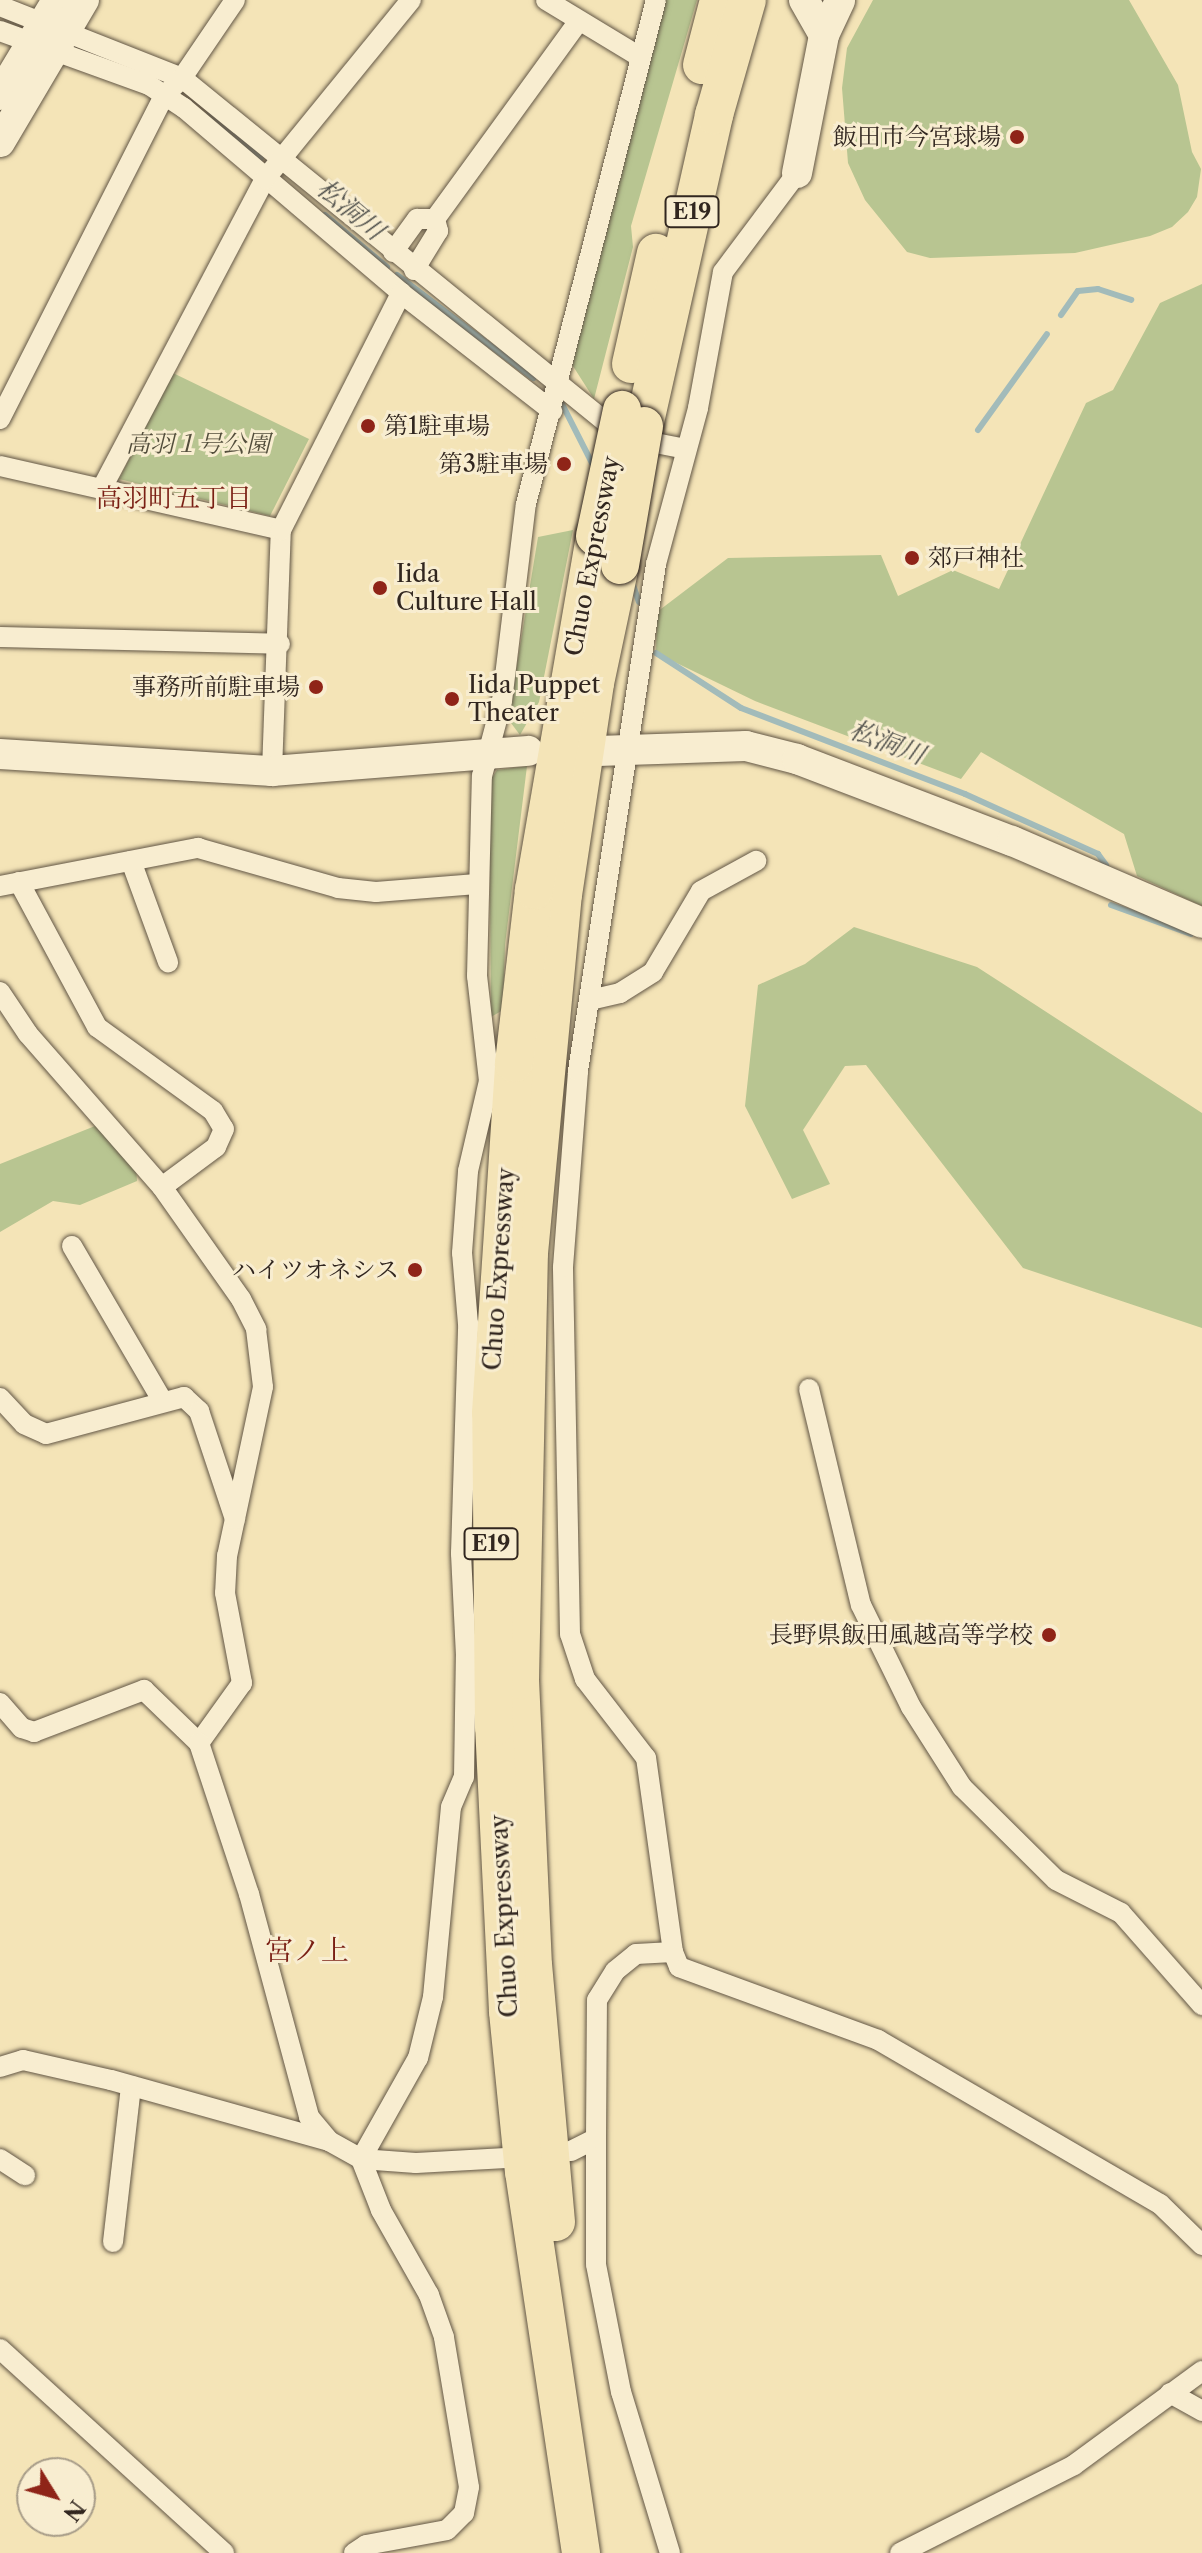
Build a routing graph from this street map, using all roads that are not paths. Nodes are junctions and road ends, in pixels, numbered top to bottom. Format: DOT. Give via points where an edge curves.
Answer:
graph roads {
  1 [pos="84,0"];
  2 [pos="235,0"];
  3 [pos="411,0"];
  4 [pos="546,0"];
  5 [pos="656,0"];
  6 [pos="719,0"];
  7 [pos="747,0"];
  8 [pos="804,0"];
  9 [pos="840,0"];
  10 [pos="0,6"];
  11 [pos="578,22"];
  12 [pos="50,29"];
  13 [pos="0,31"];
  14 [pos="824,35"];
  15 [pos="640,57"];
  16 [pos="182,78"];
  17 [pos="0,95"];
  18 [pos="164,96"];
  19 [pos="0,142"];
  20 [pos="281,160"];
  21 [pos="797,173"];
  22 [pos="265,179"];
  23 [pos="402,260"];
  24 [pos="393,286"];
  25 [pos="555,378"];
  26 [pos="552,411"];
  27 [pos="633,418"];
  28 [pos="0,419"];
  29 [pos="686,449"];
  30 [pos="0,466"];
  31 [pos="102,488"];
  32 [pos="281,530"];
  33 [pos="0,637"];
  34 [pos="280,644"];
  35 [pos="629,747"];
  36 [pos="528,751"];
  37 [pos="598,751"];
  38 [pos="486,752"];
  39 [pos="0,754"];
  40 [pos="272,771"];
  41 [pos="131,861"];
  42 [pos="756,861"];
  43 [pos="10,884"];
  44 [pos="477,884"];
  45 [pos="1202,923"];
  46 [pos="168,962"];
  47 [pos="0,992"];
  48 [pos="590,1000"];
  49 [pos="162,1187"];
  50 [pos="72,1246"];
  51 [pos="809,1389"];
  52 [pos="0,1398"];
  53 [pos="162,1400"];
  54 [pos="235,1519"];
  55 [pos="0,1703"];
  56 [pos="199,1743"];
  57 [pos="673,1952"];
  58 [pos="1202,2005"];
  59 [pos="0,2067"];
  60 [pos="131,2086"];
  61 [pos="596,2138"];
  62 [pos="329,2141"];
  63 [pos="571,2151"];
  64 [pos="506,2158"];
  65 [pos="0,2159"];
  66 [pos="361,2159"];
  67 [pos="25,2175"];
  68 [pos="113,2242"];
  69 [pos="1202,2245"];
  70 [pos="0,2349"];
  71 [pos="1202,2371"];
  72 [pos="1170,2393"];
  73 [pos="1202,2411"];
  74 [pos="224,2553"];
  75 [pos="354,2553"];
  76 [pos="581,2553"];
  77 [pos="607,2553"];
  78 [pos="670,2553"];
  79 [pos="900,2553"];
  1 -- 12 [label="street"];
  2 -- 16 [label="street"];
  3 -- 20 [label="street"];
  4 -- 11 [label="street"];
  5 -- 15 [label="street"];
  6 -- 27 [label="highway, Chuo Expressway / E19"];
  7 -- 27 [label="highway, Chuo Expressway / E19"];
  8 -- 14 [label="street"];
  9 -- 14 [label="street"];
  10 -- 12 [label="street"];
  11 -- 15 [label="street"];
  11 -- 23 [label="street" via="435,219 417,219"];
  12 -- 13 [label="street"];
  12 -- 16 [label="street"];
  12 -- 17 [label="street"];
  12 -- 18 [label="street"];
  12 -- 19 [label="street"];
  14 -- 21 [label="street"];
  15 -- 25 [label="street"];
  16 -- 18 [label="street"];
  16 -- 20 [label="street"];
  18 -- 22 [label="street"];
  18 -- 28 [label="street"];
  20 -- 22 [label="street"];
  20 -- 23 [label="street"];
  21 -- 29 [label="street" via="723,272"];
  22 -- 24 [label="street"];
  22 -- 31 [label="street"];
  23 -- 24 [label="street"];
  23 -- 25 [label="street"];
  24 -- 26 [label="street"];
  24 -- 32 [label="street"];
  25 -- 26 [label="street"];
  25 -- 29 [label="street" via="630,438"];
  26 -- 38 [label="street" via="526,504 502,701"];
  27 -- 76 [label="highway, Chuo Expressway / E19, bridge" via="595,536 532,905 514,1063 491,1413 494,1727 508,2011 524,2172"];
  27 -- 77 [label="highway, Chuo Expressway / E19, bridge" via="620,565 593,699 544,1066 529,1253 520,1547 526,1851 553,2201"];
  29 -- 35 [label="street" via="654,577"];
  30 -- 31 [label="street"];
  31 -- 32 [label="street"];
  32 -- 34 [label="street"];
  33 -- 34 [label="street"];
  34 -- 40 [label="street"];
  35 -- 37 [label="street"];
  35 -- 45 [label="street" via="746,746 797,759 1012,841"];
  35 -- 48 [label="street"];
  36 -- 38 [label="street"];
  38 -- 40 [label="street"];
  38 -- 44 [label="street"];
  39 -- 40 [label="street"];
  41 -- 43 [label="street"];
  41 -- 44 [label="street" via="198,848 338,888 376,892"];
  41 -- 46 [label="street"];
  42 -- 48 [label="street" via="701,891 653,972 620,993"];
  43 -- 49 [label="street" via="97,1027 213,1111 224,1129 216,1147"];
  44 -- 66 [label="street" via="477,976 489,1081 468,1171 462,1253 468,1324 461,1553 464,1777 451,1807 433,1997 418,2058"];
  47 -- 49 [label="street" via="28,1034"];
  48 -- 57 [label="street" via="578,1071 563,1267 570,1634 585,1679 646,1758"];
  49 -- 54 [label="street" via="241,1299 260,1350 263,1387"];
  50 -- 53 [label="street"];
  51 -- 58 [label="street" via="861,1605 911,1707 962,1787 1056,1880 1121,1913"];
  52 -- 53 [label="street" via="24,1424 46,1434"];
  53 -- 54 [label="street" via="184,1397 199,1411"];
  54 -- 56 [label="street" via="225,1593 242,1683"];
  55 -- 56 [label="street" via="22,1728 34,1732 144,1690"];
  56 -- 62 [label="street" via="249,1894 309,2117"];
  57 -- 61 [label="street" via="636,1954 615,1971 597,2000"];
  57 -- 69 [label="street" via="679,1967 878,2040 1160,2204"];
  59 -- 60 [label="street" via="23,2060"];
  60 -- 62 [label="street"];
  60 -- 68 [label="street"];
  61 -- 63 [label="street"];
  61 -- 78 [label="street" via="596,2264 621,2392"];
  62 -- 66 [label="street"];
  64 -- 66 [label="street"];
  65 -- 67 [label="street"];
  66 -- 75 [label="street" via="381,2210 429,2295 444,2337 469,2487 464,2513 447,2530 366,2545"];
  70 -- 74 [label="street"];
  71 -- 72 [label="street"];
  72 -- 73 [label="street"];
  72 -- 79 [label="street" via="1074,2465"];
}
